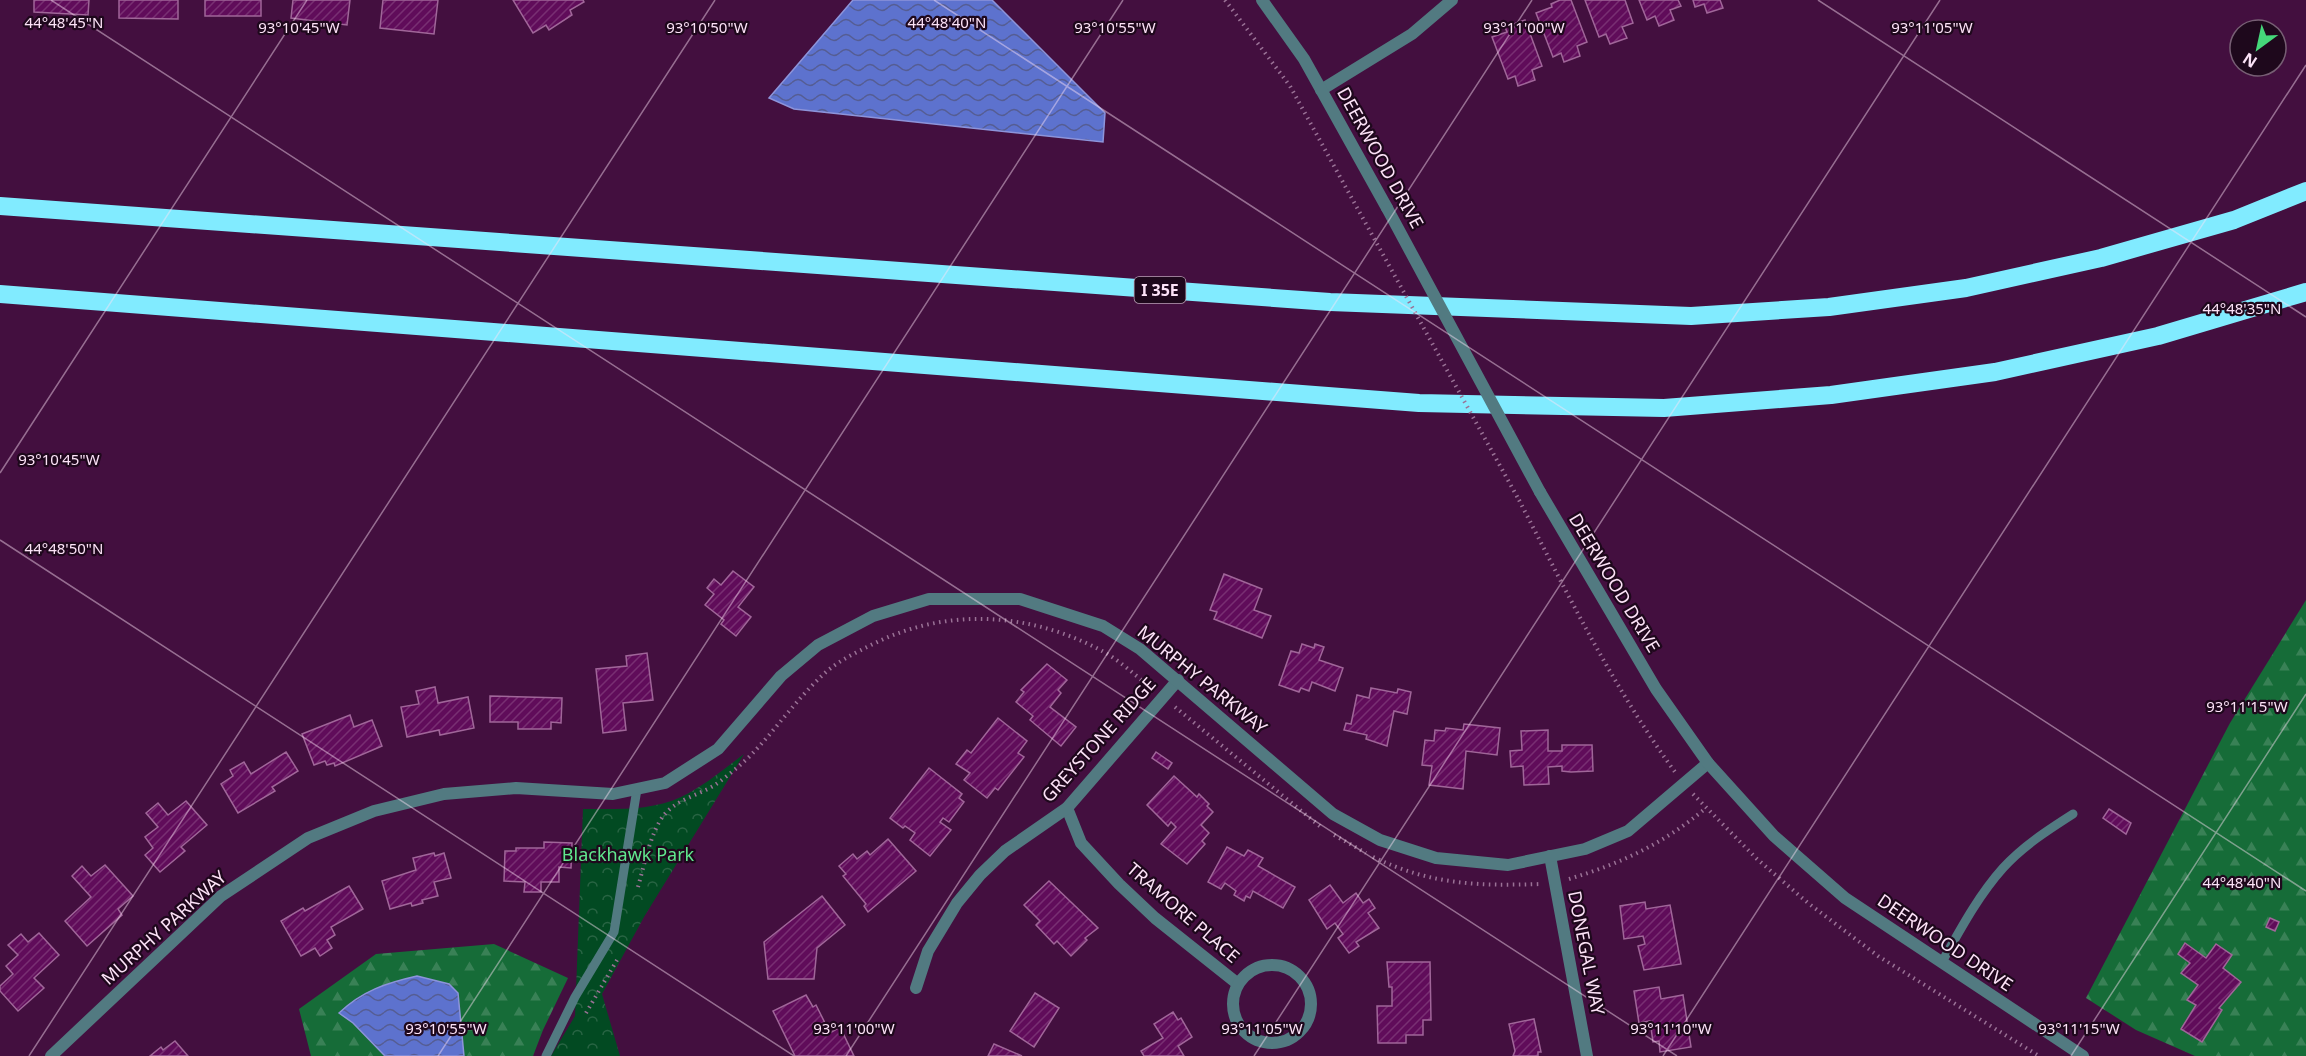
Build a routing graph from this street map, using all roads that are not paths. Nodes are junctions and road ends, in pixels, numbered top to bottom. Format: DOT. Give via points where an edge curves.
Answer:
graph roads {
  1 [pos="1262,0"];
  2 [pos="1452,0"];
  3 [pos="1321,90"];
  4 [pos="2306,191"];
  5 [pos="0,206"];
  6 [pos="2306,292"];
  7 [pos="0,294"];
  8 [pos="1178,680"];
  9 [pos="1708,763"];
  10 [pos="637,789"];
  11 [pos="1067,808"];
  12 [pos="2073,814"];
  13 [pos="1550,856"];
  14 [pos="1942,962"];
  15 [pos="1238,984"];
  16 [pos="916,988"];
  17 [pos="51,1056"];
  18 [pos="546,1056"];
  19 [pos="1587,1056"];
  20 [pos="2084,1056"];
  1 -- 3 [label="street, DEERWOOD DRIVE"];
  2 -- 3 [label="street" via="1412,34"];
  3 -- 9 [label="street, DEERWOOD DRIVE, bridge" via="1540,492 1656,689"];
  4 -- 5 [label="highway, I 35E" via="2234,220 2124,252 1966,288 1829,307 1691,316 1330,302"];
  6 -- 7 [label="highway" via="2158,336 1995,372 1831,395 1664,408 1419,403"];
  8 -- 10 [label="street, MURPHY PARKWAY" via="1103,626 1020,599 929,599 873,616 818,645 781,676 718,749 665,783"];
  8 -- 11 [label="street, GREYSTONE RIDGE"];
  8 -- 13 [label="street, MURPHY PARKWAY" via="1333,814 1380,840 1436,858 1508,865"];
  9 -- 13 [label="street, MURPHY PARKWAY" via="1628,831 1585,849"];
  9 -- 14 [label="street, DEERWOOD DRIVE" via="1774,836 1845,898"];
  10 -- 17 [label="street, MURPHY PARKWAY" via="613,794 516,788 444,794 374,811 308,838 221,896"];
  10 -- 18 [label="lane" via="614,932"];
  11 -- 15 [label="street, TRAMORE PLACE" via="1081,843 1119,884 1163,925"];
  11 -- 16 [label="street, GREYSTONE RIDGE" via="1005,851 980,875 957,903 928,951"];
  12 -- 14 [label="lane" via="2039,836 2002,868"];
  13 -- 19 [label="street, DONEGAL WAY"];
  14 -- 20 [label="street, DEERWOOD DRIVE"];
  15 -- 15 [label="street, TRAMORE PLACE" via="1233,1007 1241,1028 1250,1036 1271,1043 1293,1037 1303,1028 1311,1005 1306,986 1294,972 1276,966 1257,968"];
}
